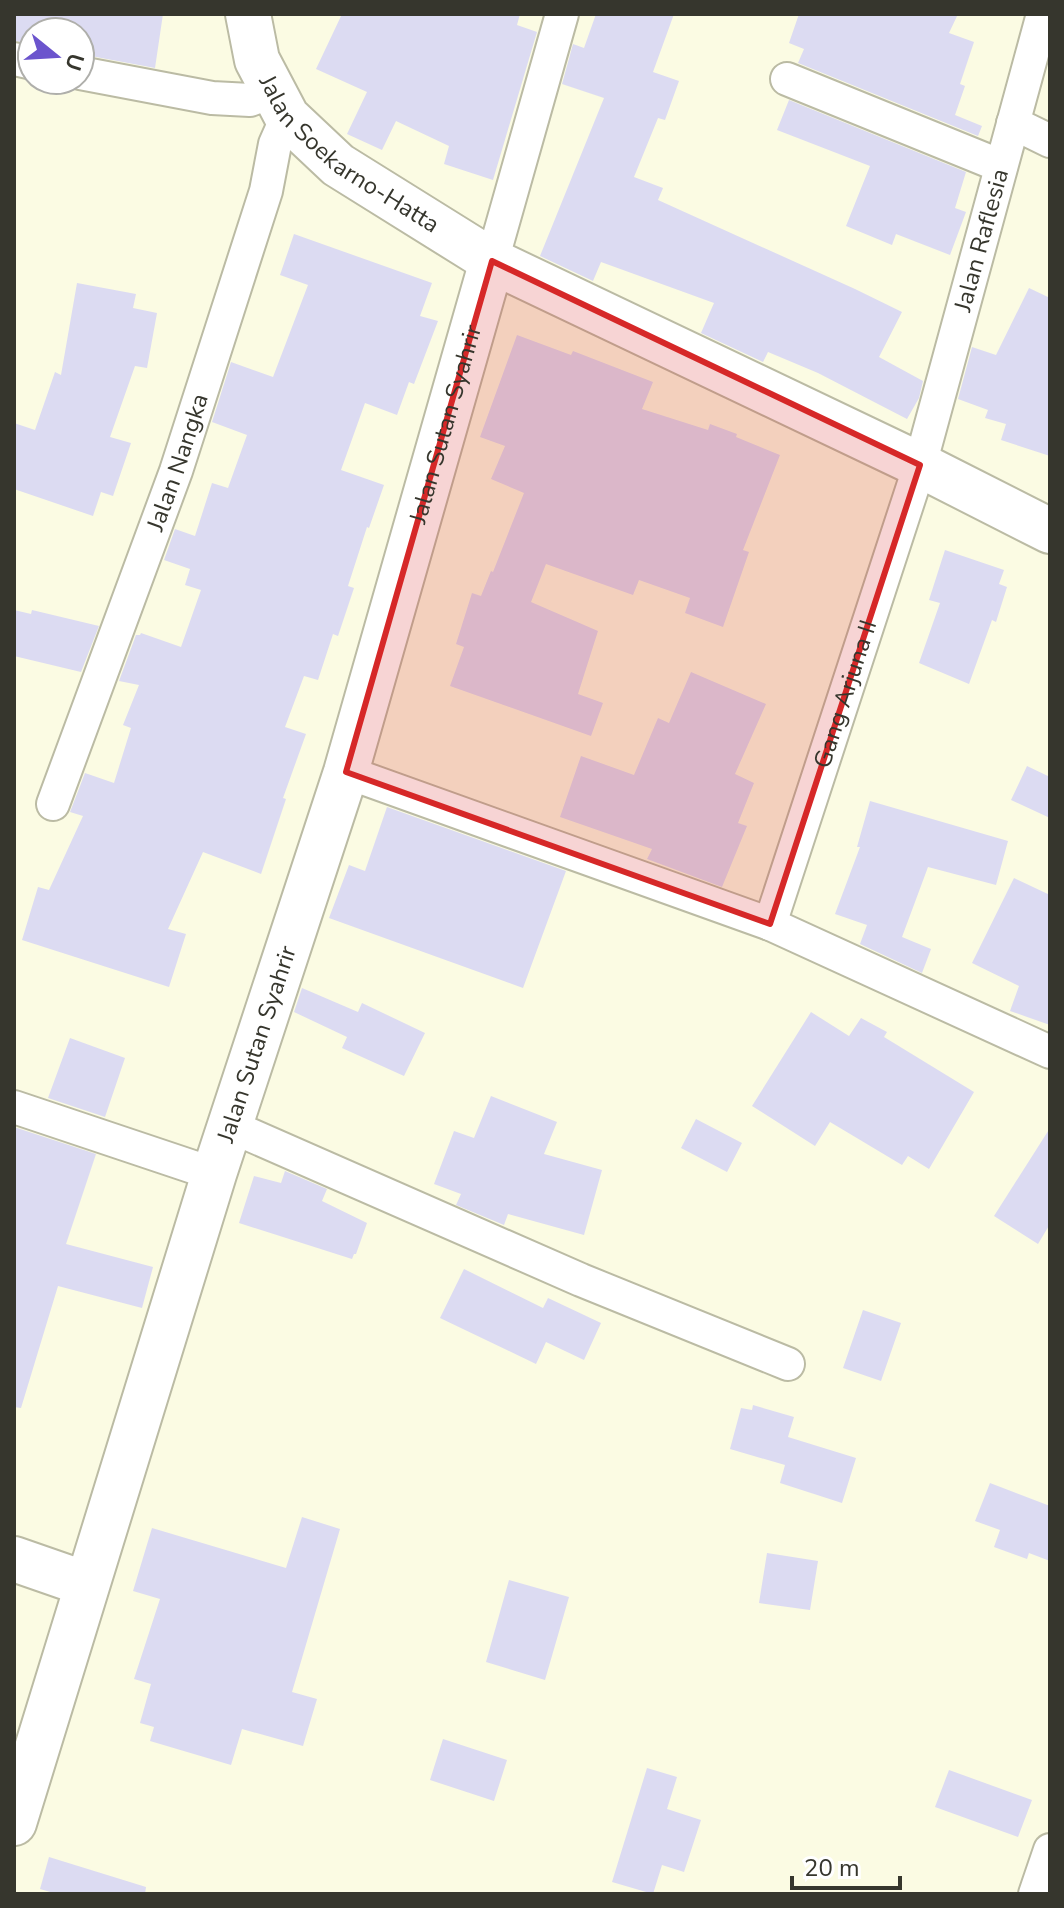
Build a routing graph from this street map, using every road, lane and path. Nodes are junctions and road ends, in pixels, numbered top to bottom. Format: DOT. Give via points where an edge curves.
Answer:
graph roads {
  1 [pos="248,14"];
  2 [pos="562,14"];
  3 [pos="1043,14"];
  4 [pos="96,76"];
  5 [pos="787,79"];
  6 [pos="280,104"];
  7 [pos="1013,123"];
  8 [pos="1050,141"];
  9 [pos="1001,166"];
  10 [pos="492,261"];
  11 [pos="920,465"];
  12 [pos="1050,531"];
  13 [pos="346,772"];
  14 [pos="53,804"];
  15 [pos="770,924"];
  16 [pos="1050,1052"];
  17 [pos="14,1107"];
  18 [pos="230,1126"];
  19 [pos="214,1174"];
  20 [pos="788,1364"];
  21 [pos="14,1559"];
  22 [pos="86,1584"];
  23 [pos="14,1823"];
  24 [pos="1050,1850"];
  25 [pos="1035,1894"];
  1 -- 6 [label="street, Jalan Soekarno-Hatta" via="257,60"];
  2 -- 10 [label="street"];
  3 -- 7 [label="street, Jalan Raflesia"];
  4 -- 6 [label="street" via="212,98"];
  5 -- 9 [label="street"];
  6 -- 10 [label="street, Jalan Soekarno-Hatta" via="338,165"];
  6 -- 14 [label="street, Jalan Nangka" via="266,191 176,471"];
  7 -- 8 [label="street"];
  7 -- 9 [label="street, Jalan Raflesia"];
  9 -- 11 [label="street, Jalan Raflesia"];
  10 -- 11 [label="street, Jalan Soekarno-Hatta"];
  10 -- 13 [label="street, Jalan Sutan Syahrir"];
  11 -- 12 [label="street, Jalan Soekarno-Hatta"];
  11 -- 15 [label="street, Gang Arjuna II"];
  13 -- 15 [label="street"];
  13 -- 18 [label="street, Jalan Sutan Syahrir"];
  15 -- 16 [label="street"];
  17 -- 19 [label="street"];
  18 -- 19 [label="street, Jalan Sutan Syahrir"];
  18 -- 20 [label="street"];
  19 -- 22 [label="street, Jalan Sutan Syahrir"];
  21 -- 22 [label="street"];
  22 -- 23 [label="street, Jalan Sutan Syahrir"];
  24 -- 25 [label="street"];
}
